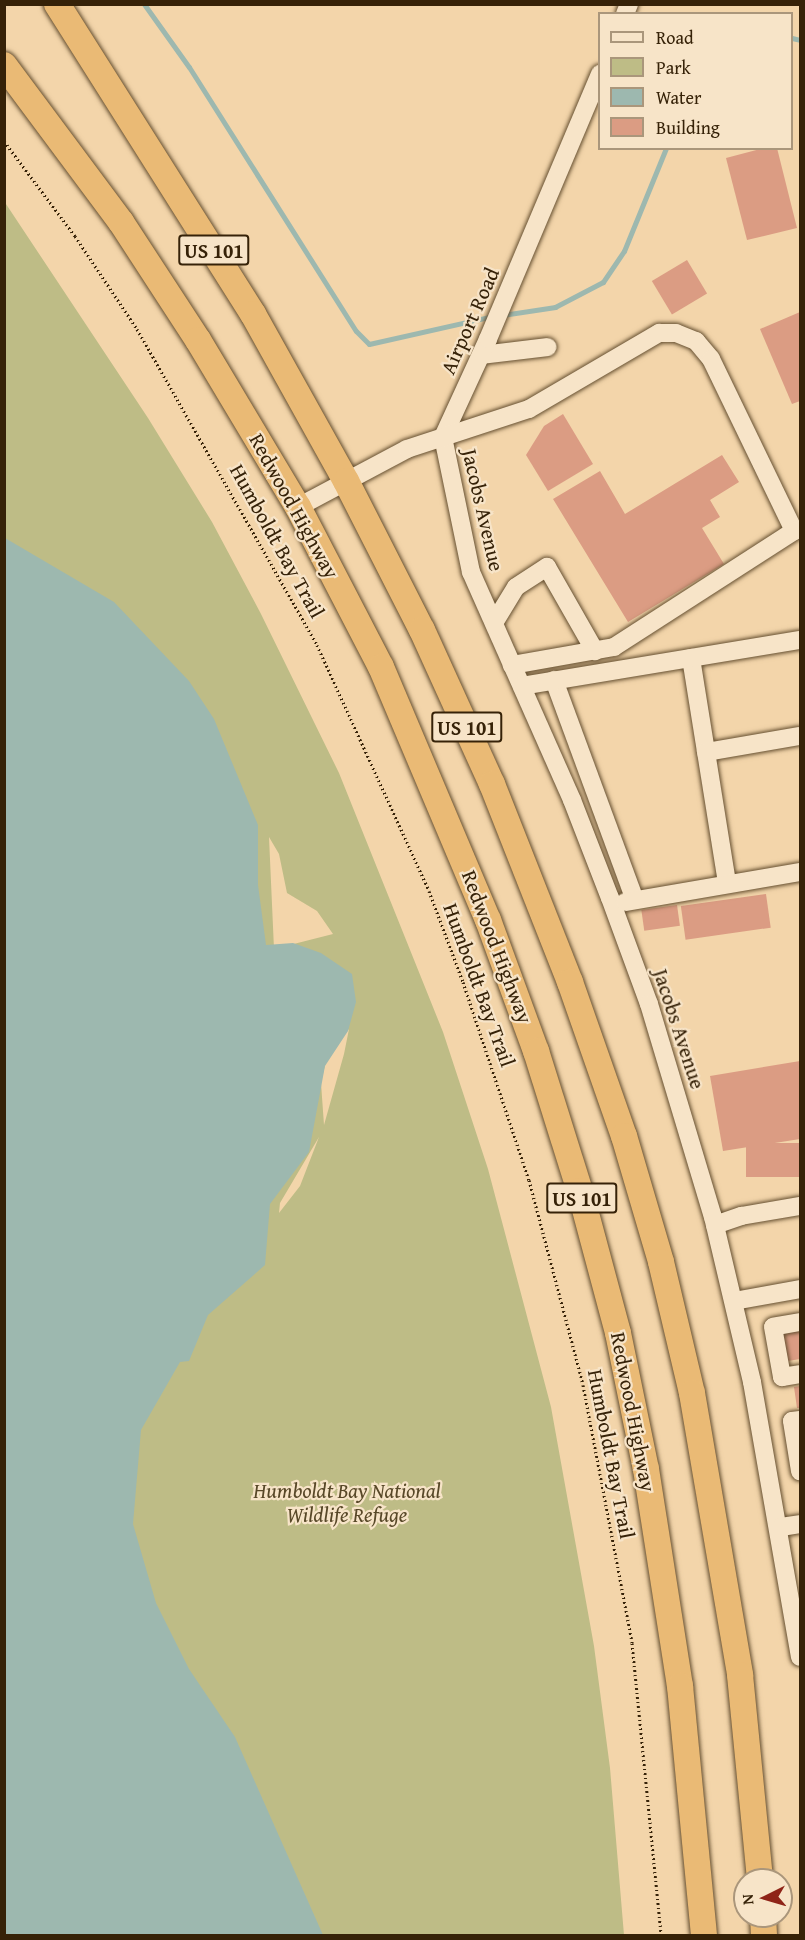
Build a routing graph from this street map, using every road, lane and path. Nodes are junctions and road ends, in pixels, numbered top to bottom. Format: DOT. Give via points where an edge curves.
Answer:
graph roads {
  1 [pos="57,4"];
  2 [pos="4,65"];
  3 [pos="598,79"];
  4 [pos="4,141"];
  5 [pos="484,347"];
  6 [pos="548,347"];
  7 [pos="443,436"];
  8 [pos="346,481"];
  9 [pos="298,507"];
  10 [pos="494,623"];
  11 [pos="801,640"];
  12 [pos="595,651"];
  13 [pos="691,658"];
  14 [pos="512,665"];
  15 [pos="554,680"];
  16 [pos="522,686"];
  17 [pos="801,736"];
  18 [pos="579,746"];
  19 [pos="706,752"];
  20 [pos="553,758"];
  21 [pos="605,817"];
  22 [pos="582,826"];
  23 [pos="801,872"];
  24 [pos="727,883"];
  25 [pos="635,900"];
  26 [pos="612,904"];
  27 [pos="801,1206"];
  28 [pos="715,1225"];
  29 [pos="801,1289"];
  30 [pos="734,1301"];
  31 [pos="801,1322"];
  32 [pos="801,1374"];
  33 [pos="801,1420"];
  34 [pos="801,1471"];
  35 [pos="801,1524"];
  36 [pos="781,1527"];
  37 [pos="801,1657"];
  38 [pos="759,1868"];
  39 [pos="661,1935"];
  40 [pos="704,1935"];
  1 -- 8 [label="highway, US 101" via="253,314"];
  2 -- 9 [label="highway, Redwood Highway / US 101" via="122,222"];
  3 -- 5 [label="street, Airport Road"];
  4 -- 39 [label="path, Humboldt Bay Trail" via="75,236 143,338 317,645 429,891 463,982 529,1180 583,1385 632,1643"];
  5 -- 6 [label="street"];
  5 -- 7 [label="street, Airport Road"];
  7 -- 8 [label="street" via="407,449"];
  7 -- 10 [label="street, Jacobs Avenue" via="471,572"];
  7 -- 12 [label="street" via="529,409 659,333 675,333 696,341 711,359 794,531 614,647"];
  8 -- 9 [label="street"];
  8 -- 38 [label="highway, US 101" via="422,630 492,784 570,982 627,1147 661,1262 718,1536 740,1674"];
  9 -- 40 [label="highway, Redwood Highway / US 101" via="381,667 433,784 536,1051 580,1191 618,1333 658,1539 688,1749"];
  10 -- 12 [label="street" via="516,586 548,567"];
  10 -- 14 [label="street, Jacobs Avenue"];
  11 -- 13 [label="street"];
  12 -- 14 [label="street"];
  13 -- 15 [label="street"];
  13 -- 19 [label="street"];
  14 -- 16 [label="street, Jacobs Avenue"];
  15 -- 16 [label="street"];
  15 -- 18 [label="street"];
  16 -- 20 [label="street, Jacobs Avenue"];
  17 -- 19 [label="street"];
  18 -- 20 [label="street"];
  18 -- 21 [label="street"];
  19 -- 24 [label="street"];
  20 -- 22 [label="street, Jacobs Avenue"];
  21 -- 22 [label="street"];
  21 -- 25 [label="street"];
  22 -- 26 [label="street, Jacobs Avenue"];
  23 -- 24 [label="street"];
  24 -- 25 [label="street"];
  25 -- 26 [label="street"];
  26 -- 28 [label="street, Jacobs Avenue" via="649,1004"];
  27 -- 28 [label="street" via="741,1216"];
  28 -- 30 [label="street, Jacobs Avenue"];
  29 -- 30 [label="street"];
  30 -- 36 [label="street, Jacobs Avenue"];
  31 -- 32 [label="street" via="773,1327 783,1377"];
  33 -- 34 [label="street" via="792,1421"];
  35 -- 36 [label="street"];
  36 -- 37 [label="street, Jacobs Avenue"];
}
